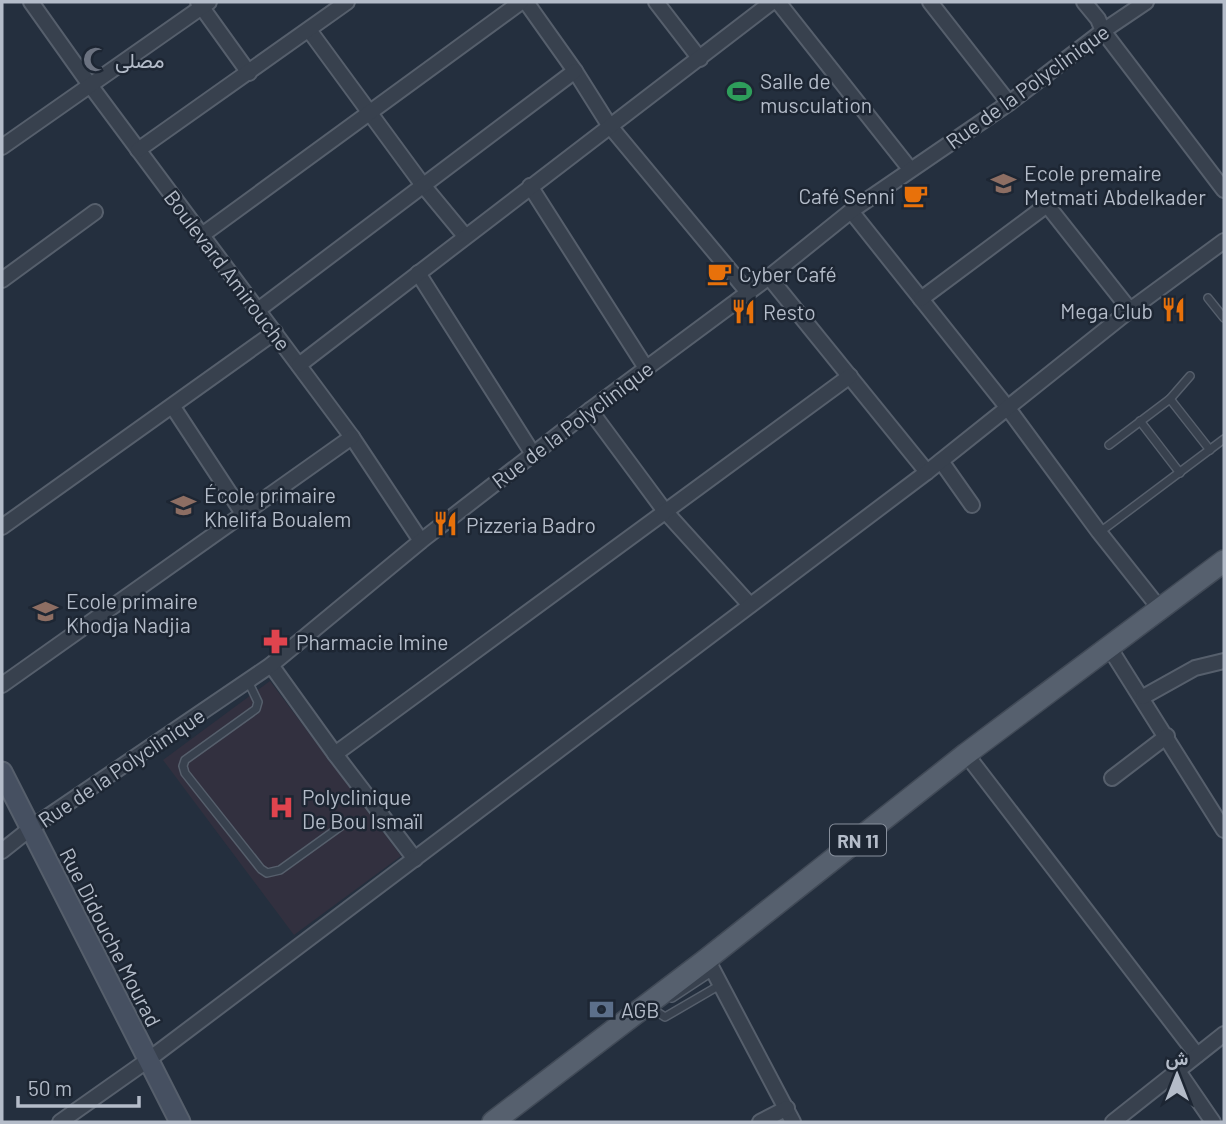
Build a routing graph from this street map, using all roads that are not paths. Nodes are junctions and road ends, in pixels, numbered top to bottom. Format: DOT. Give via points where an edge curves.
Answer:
graph roads {
  1 [pos="31,2"];
  2 [pos="346,2"];
  3 [pos="523,2"];
  4 [pos="656,2"];
  5 [pos="772,2"];
  6 [pos="778,2"];
  7 [pos="930,2"];
  8 [pos="1084,2"];
  9 [pos="1146,2"];
  10 [pos="203,4"];
  11 [pos="309,30"];
  12 [pos="1103,31"];
  13 [pos="700,59"];
  14 [pos="575,71"];
  15 [pos="249,72"];
  16 [pos="90,85"];
  17 [pos="1009,103"];
  18 [pos="369,111"];
  19 [pos="609,125"];
  20 [pos="2,147"];
  21 [pos="138,150"];
  22 [pos="910,169"];
  23 [pos="422,184"];
  24 [pos="530,186"];
  25 [pos="1224,190"];
  26 [pos="851,211"];
  27 [pos="95,212"];
  28 [pos="202,235"];
  29 [pos="466,236"];
  30 [pos="1224,241"];
  31 [pos="418,273"];
  32 [pos="769,277"];
  33 [pos="2,279"];
  34 [pos="747,291"];
  35 [pos="1208,298"];
  36 [pos="921,299"];
  37 [pos="258,310"];
  38 [pos="1130,310"];
  39 [pos="1224,318"];
  40 [pos="275,332"];
  41 [pos="299,365"];
  42 [pos="646,368"];
  43 [pos="850,376"];
  44 [pos="1190,376"];
  45 [pos="1170,399"];
  46 [pos="173,407"];
  47 [pos="1007,407"];
  48 [pos="590,410"];
  49 [pos="1140,421"];
  50 [pos="352,437"];
  51 [pos="1224,439"];
  52 [pos="1109,444"];
  53 [pos="1210,450"];
  54 [pos="533,454"];
  55 [pos="941,461"];
  56 [pos="927,472"];
  57 [pos="1180,473"];
  58 [pos="972,505"];
  59 [pos="664,510"];
  60 [pos="244,515"];
  61 [pos="2,527"];
  62 [pos="1099,532"];
  63 [pos="421,541"];
  64 [pos="1224,561"];
  65 [pos="750,605"];
  66 [pos="1160,609"];
  67 [pos="1109,647"];
  68 [pos="1224,661"];
  69 [pos="271,665"];
  70 [pos="248,681"];
  71 [pos="2,685"];
  72 [pos="1143,697"];
  73 [pos="1167,736"];
  74 [pos="335,754"];
  75 [pos="966,754"];
  76 [pos="2,772"];
  77 [pos="1112,778"];
  78 [pos="348,821"];
  79 [pos="1223,825"];
  80 [pos="31,828"];
  81 [pos="2,850"];
  82 [pos="415,859"];
  83 [pos="710,965"];
  84 [pos="721,984"];
  85 [pos="650,1007"];
  86 [pos="1224,1034"];
  87 [pos="1197,1055"];
  88 [pos="148,1060"];
  89 [pos="1178,1071"];
  90 [pos="790,1115"];
  91 [pos="60,1122"];
  92 [pos="180,1122"];
  93 [pos="494,1122"];
  94 [pos="760,1122"];
  95 [pos="1113,1122"];
  96 [pos="1213,1122"];
  1 -- 16 [label="street, Boulevard Amirouche"];
  2 -- 11 [label="street"];
  3 -- 14 [label="street"];
  3 -- 18 [label="street"];
  4 -- 13 [label="street"];
  5 -- 13 [label="street"];
  6 -- 22 [label="street"];
  7 -- 17 [label="street"];
  8 -- 12 [label="street"];
  9 -- 12 [label="street, Rue de la Polyclinique"];
  10 -- 15 [label="street"];
  10 -- 16 [label="street"];
  11 -- 15 [label="street"];
  11 -- 18 [label="street"];
  12 -- 17 [label="street, Rue de la Polyclinique"];
  12 -- 25 [label="street"];
  13 -- 19 [label="street"];
  14 -- 19 [label="street"];
  14 -- 23 [label="street"];
  15 -- 21 [label="street"];
  16 -- 20 [label="street"];
  16 -- 21 [label="street, Boulevard Amirouche"];
  17 -- 22 [label="street, Rue de la Polyclinique"];
  18 -- 23 [label="street"];
  18 -- 28 [label="street"];
  19 -- 24 [label="street"];
  19 -- 34 [label="street"];
  21 -- 28 [label="street, Boulevard Amirouche"];
  22 -- 26 [label="street, Rue de la Polyclinique"];
  23 -- 29 [label="street"];
  23 -- 37 [label="street"];
  24 -- 29 [label="street"];
  24 -- 42 [label="street"];
  26 -- 32 [label="street, Rue de la Polyclinique"];
  26 -- 36 [label="street"];
  27 -- 33 [label="street"];
  28 -- 37 [label="street, Boulevard Amirouche"];
  29 -- 31 [label="street"];
  30 -- 38 [label="street"];
  31 -- 41 [label="street"];
  31 -- 54 [label="street"];
  32 -- 34 [label="street, Rue de la Polyclinique"];
  32 -- 43 [label="street"];
  34 -- 42 [label="street, Rue de la Polyclinique"];
  35 -- 39 [label="lane"];
  36 -- 38 [label="street" via="1047,205"];
  36 -- 47 [label="street"];
  37 -- 40 [label="street, Boulevard Amirouche"];
  38 -- 47 [label="street"];
  40 -- 41 [label="street, Boulevard Amirouche"];
  40 -- 46 [label="street"];
  41 -- 50 [label="street, Boulevard Amirouche"];
  42 -- 48 [label="street, Rue de la Polyclinique"];
  43 -- 56 [label="street"];
  43 -- 59 [label="street"];
  44 -- 45 [label="lane"];
  45 -- 49 [label="lane"];
  45 -- 53 [label="lane"];
  46 -- 60 [label="street"];
  46 -- 61 [label="street"];
  47 -- 55 [label="street"];
  47 -- 62 [label="street"];
  48 -- 54 [label="street, Rue de la Polyclinique"];
  48 -- 59 [label="street"];
  49 -- 52 [label="lane"];
  49 -- 57 [label="lane"];
  50 -- 60 [label="street"];
  50 -- 63 [label="street, Boulevard Amirouche"];
  51 -- 53 [label="lane"];
  53 -- 57 [label="lane"];
  54 -- 63 [label="street, Rue de la Polyclinique"];
  55 -- 56 [label="street"];
  55 -- 58 [label="street"];
  56 -- 65 [label="street"];
  57 -- 62 [label="lane"];
  59 -- 65 [label="street"];
  59 -- 74 [label="street"];
  60 -- 71 [label="street"];
  62 -- 66 [label="street"];
  63 -- 69 [label="street, Rue de la Polyclinique"];
  64 -- 66 [label="main road, RN 11"];
  65 -- 82 [label="street"];
  66 -- 67 [label="main road, RN 11"];
  67 -- 72 [label="street"];
  67 -- 75 [label="main road, RN 11"];
  68 -- 72 [label="street" via="1195,668"];
  69 -- 70 [label="street, Rue de la Polyclinique"];
  69 -- 74 [label="street"];
  70 -- 78 [label="lane" via="258,702 256,709 185,760 185,773 267,873 280,870"];
  70 -- 80 [label="street, Rue de la Polyclinique"];
  72 -- 73 [label="street"];
  73 -- 77 [label="street"];
  73 -- 79 [label="street"];
  74 -- 82 [label="street"];
  75 -- 83 [label="main road, RN 11"];
  75 -- 87 [label="street"];
  76 -- 80 [label="main road, Rue Didouche Mourad"];
  80 -- 81 [label="street, Rue de la Polyclinique"];
  80 -- 88 [label="main road, Rue Didouche Mourad"];
  82 -- 88 [label="street"];
  83 -- 84 [label="street"];
  83 -- 85 [label="main road, RN 11"];
  84 -- 85 [label="lane" via="665,1017"];
  84 -- 90 [label="street"];
  85 -- 93 [label="main road, RN 11"];
  86 -- 87 [label="street"];
  87 -- 89 [label="street"];
  88 -- 91 [label="street"];
  88 -- 92 [label="main road, Rue Didouche Mourad"];
  89 -- 95 [label="street"];
  89 -- 96 [label="street"];
  90 -- 94 [label="street"];
}
